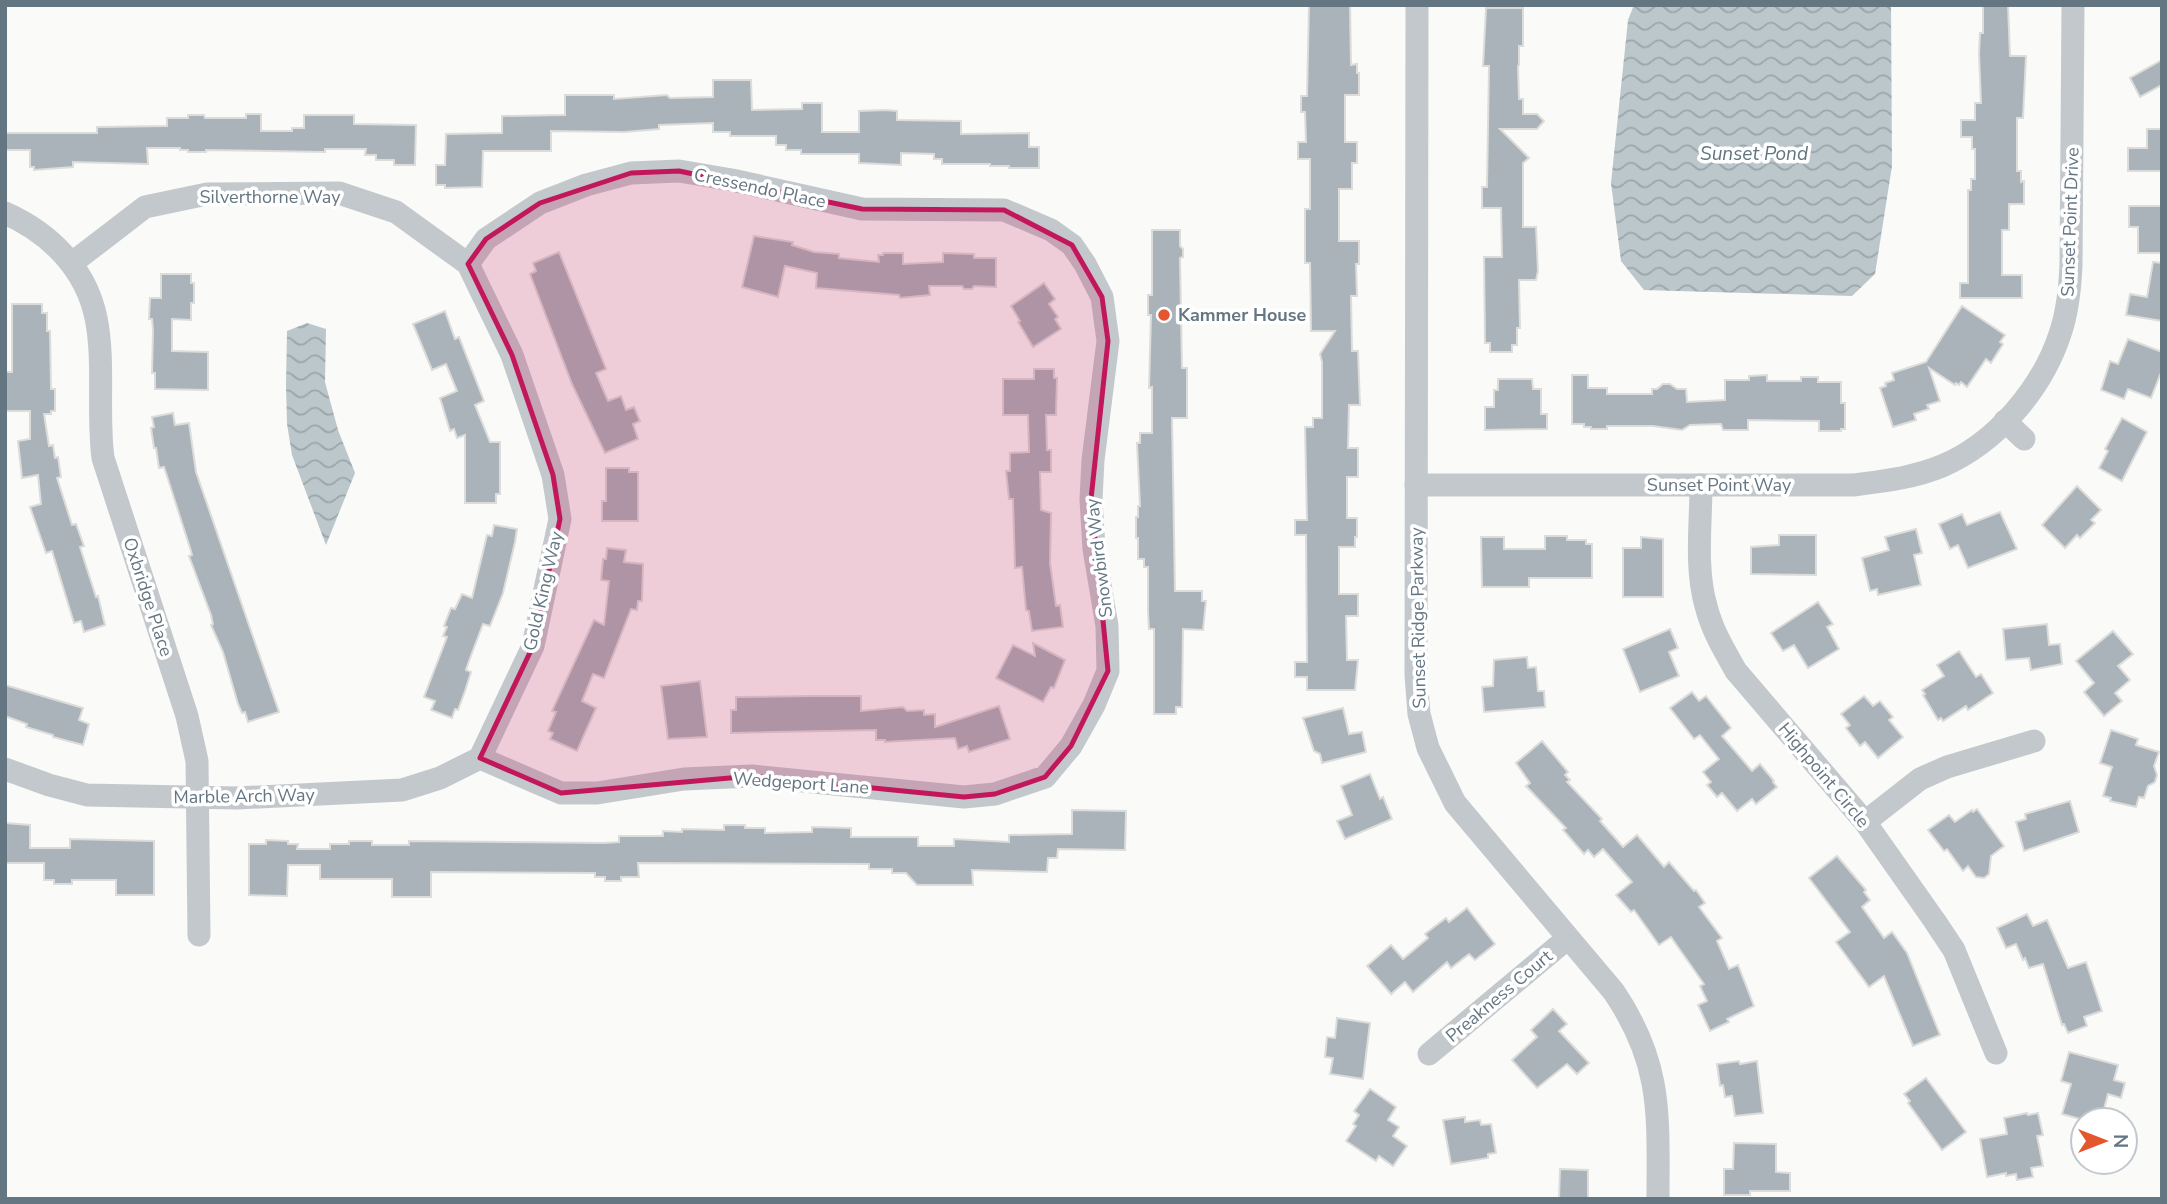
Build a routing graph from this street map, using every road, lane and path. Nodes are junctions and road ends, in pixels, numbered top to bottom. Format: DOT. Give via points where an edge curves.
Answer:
graph roads {
  1 [pos="1417,5"];
  2 [pos="2073,5"];
  3 [pos="5,213"];
  4 [pos="1072,245"];
  5 [pos="72,263"];
  6 [pos="468,264"];
  7 [pos="2006,421"];
  8 [pos="2024,439"];
  9 [pos="1416,485"];
  10 [pos="1701,485"];
  11 [pos="2034,741"];
  12 [pos="1071,746"];
  13 [pos="480,758"];
  14 [pos="5,769"];
  15 [pos="198,798"];
  16 [pos="1865,822"];
  17 [pos="199,935"];
  18 [pos="1568,938"];
  19 [pos="1996,1052"];
  20 [pos="1429,1055"];
  21 [pos="1658,1199"];
  1 -- 9 [label="street, Sunset Ridge Parkway"];
  2 -- 7 [label="street, Sunset Point Drive" via="2068,304 2047,365"];
  3 -- 5 [label="street, Oxbridge Place" via="23,220"];
  4 -- 6 [label="street, Cressendo Place" via="1051,230 1004,210 862,209 679,171 631,173 540,203 486,239"];
  4 -- 12 [label="street, Snowbird Way" via="1102,297 1108,341 1091,499 1108,671"];
  5 -- 6 [label="street, Silverthorne Way" via="145,207 207,194 339,193 396,212"];
  5 -- 15 [label="street, Oxbridge Place" via="96,318 103,458 187,716 197,761"];
  6 -- 13 [label="street, Gold King Way" via="512,355 553,475 560,519 533,646"];
  7 -- 8 [label="street"];
  7 -- 10 [label="street, Sunset Point Way" via="1968,452 1942,466 1888,481"];
  9 -- 10 [label="street, Sunset Point Way"];
  9 -- 18 [label="street, Sunset Ridge Parkway" via="1416,675 1427,748 1455,803"];
  10 -- 16 [label="street, Highpoint Circle" via="1701,576 1705,604 1719,640 1737,671"];
  11 -- 16 [label="street" via="1920,779"];
  12 -- 13 [label="street, Wedgeport Lane" via="1045,777 995,794 964,797 752,776 561,793"];
  13 -- 15 [label="street, Marble Arch Way" via="402,790"];
  14 -- 15 [label="street, Marble Arch Way" via="87,795"];
  15 -- 17 [label="street, Oxbridge Place"];
  16 -- 19 [label="street, Highpoint Circle" via="1954,950"];
  18 -- 20 [label="street, Preakness Court"];
  18 -- 21 [label="street, Sunset Ridge Parkway" via="1614,992 1644,1046 1658,1113"];
}
